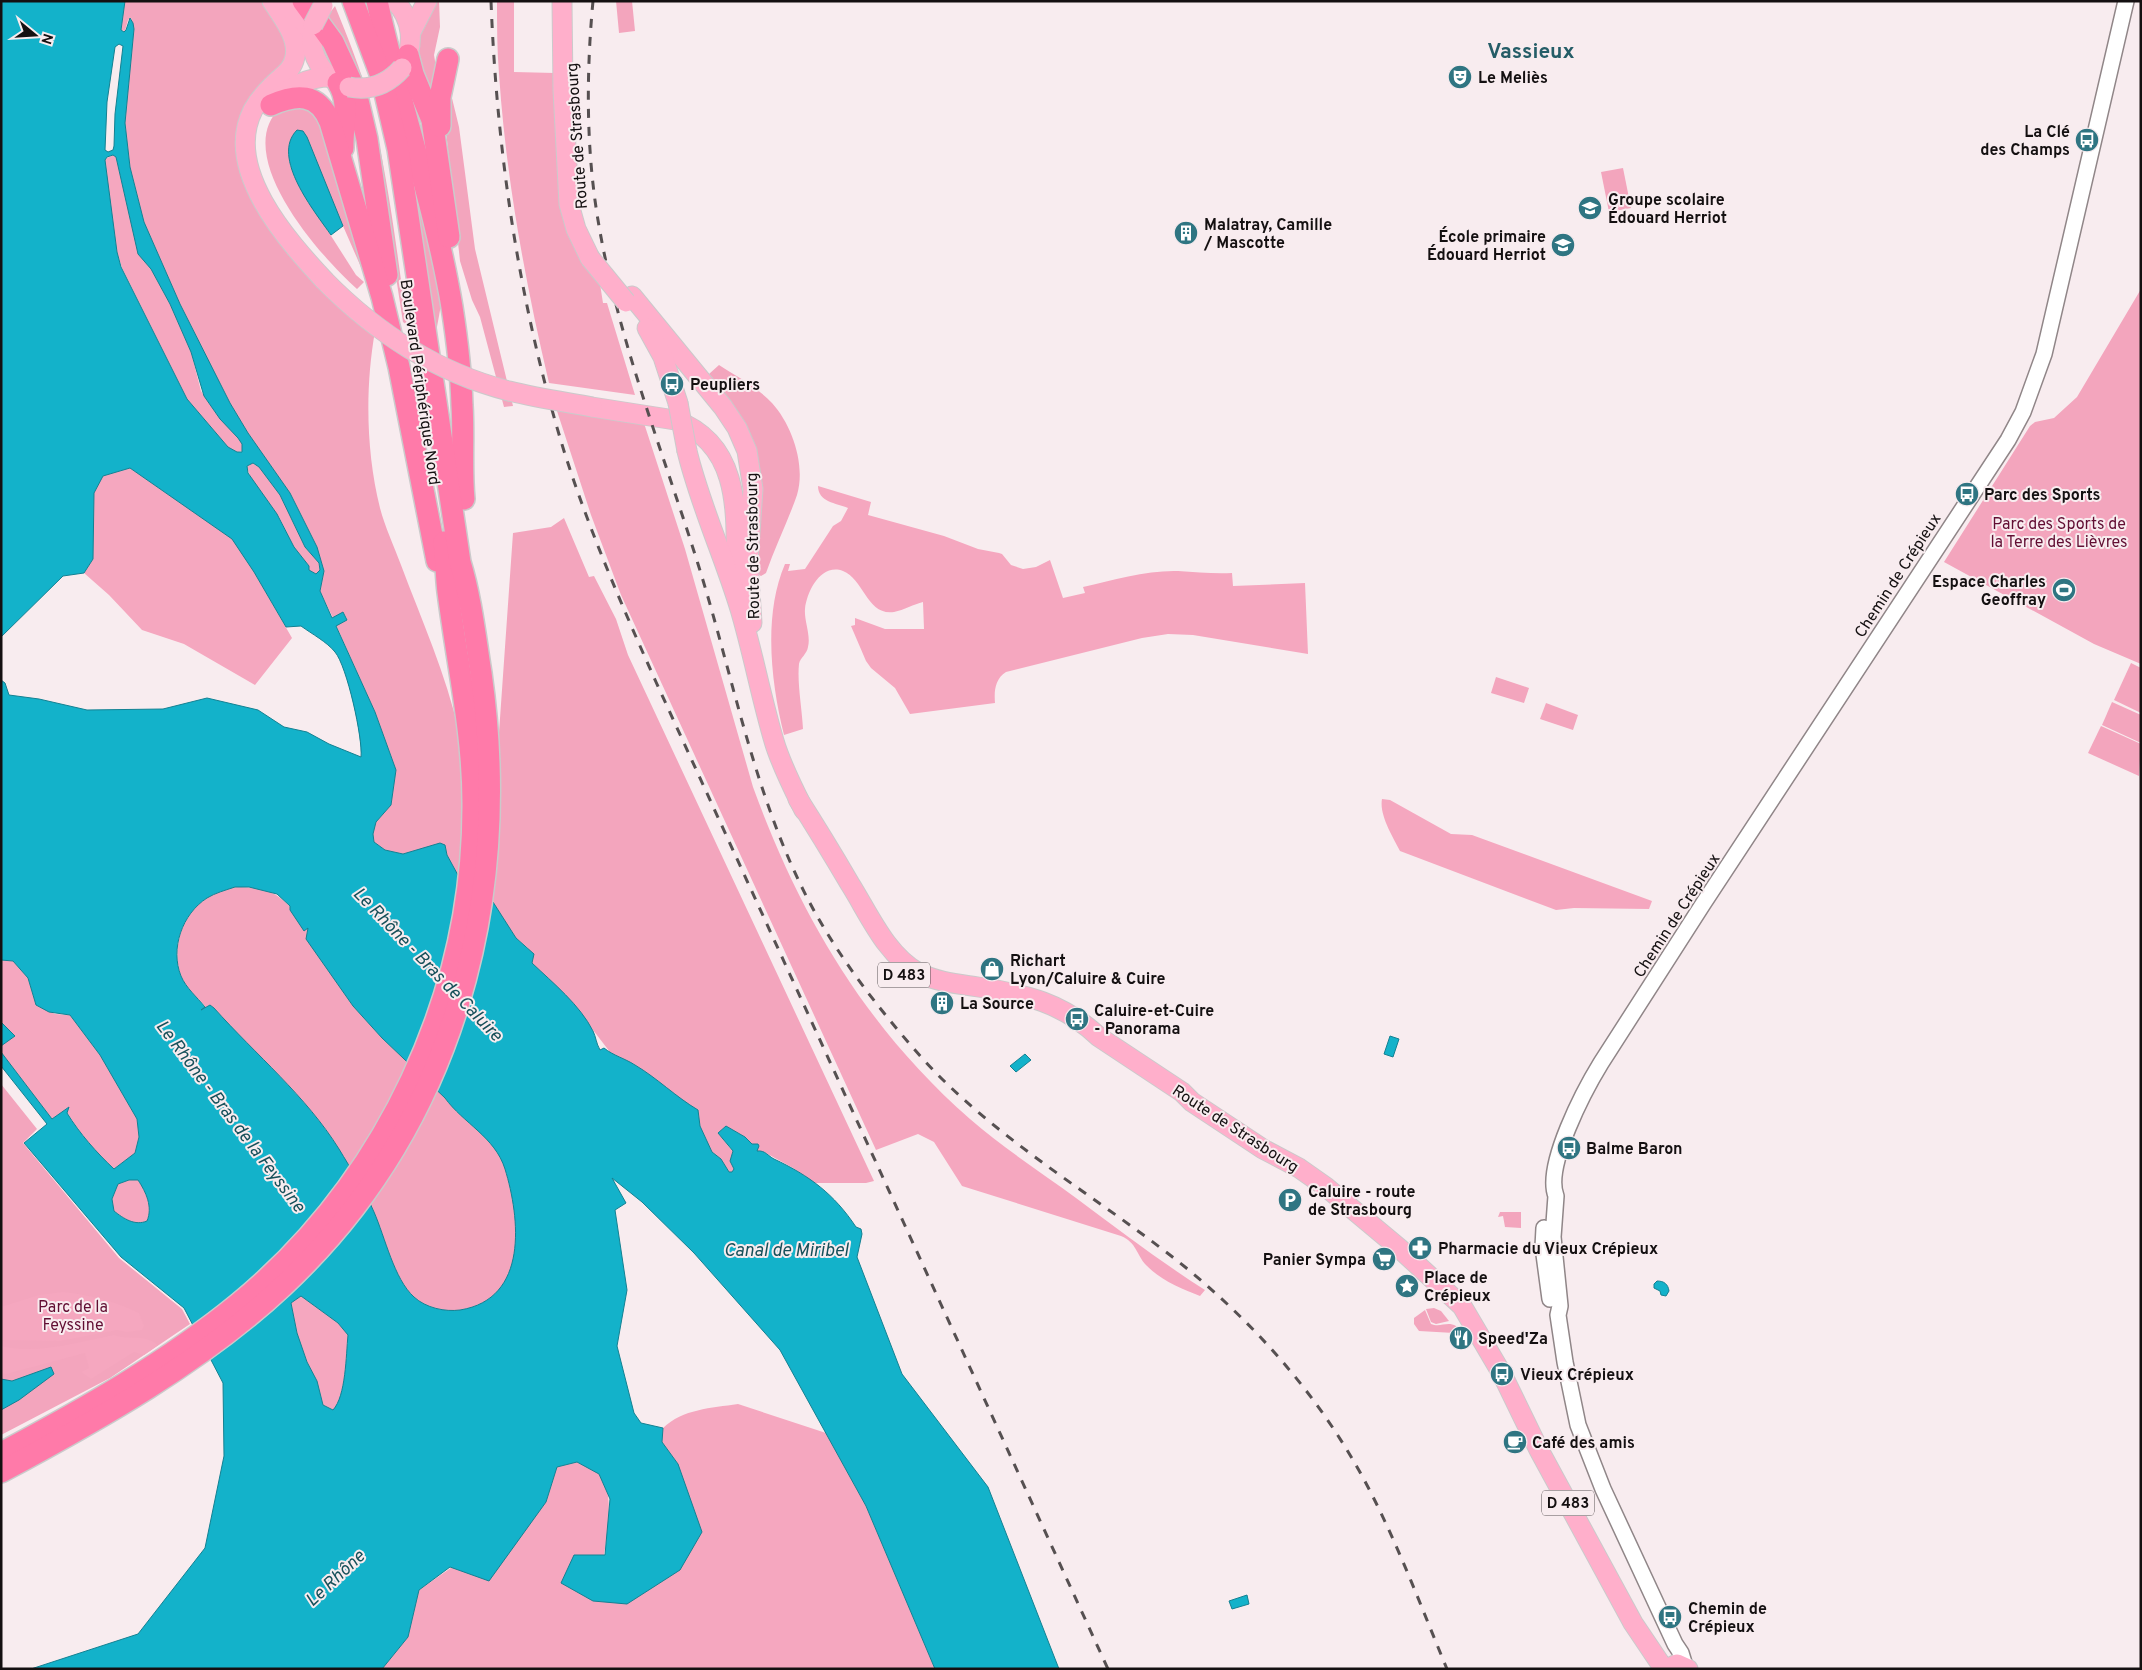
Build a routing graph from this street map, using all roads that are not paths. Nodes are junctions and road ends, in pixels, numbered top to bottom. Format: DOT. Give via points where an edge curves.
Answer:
graph roads {
  1 [pos="272,1"];
  2 [pos="282,1"];
  3 [pos="353,1"];
  4 [pos="377,1"];
  5 [pos="395,1"];
  6 [pos="427,1"];
  7 [pos="562,1"];
  8 [pos="567,1"];
  9 [pos="2126,1"];
  10 [pos="324,2"];
  11 [pos="411,32"];
  12 [pos="312,35"];
  13 [pos="448,59"];
  14 [pos="405,61"];
  15 [pos="339,82"];
  16 [pos="269,99"];
  17 [pos="345,168"];
  18 [pos="445,214"];
  19 [pos="594,255"];
  20 [pos="452,306"];
  21 [pos="657,334"];
  22 [pos="399,367"];
  23 [pos="592,401"];
  24 [pos="748,561"];
  25 [pos="458,590"];
  26 [pos="744,622"];
  27 [pos="756,666"];
  28 [pos="149,1376"];
  29 [pos="1,1453"];
  30 [pos="1,1472"];
  31 [pos="1675,1667"];
  1 -- 16 [label="main road" via="291,33 295,50 290,69"];
  2 -- 12 [label="main road" via="305,23"];
  3 -- 25 [label="highway, Boulevard Périphérique Nord" via="381,76 398,149 459,553"];
  4 -- 20 [label="highway"];
  5 -- 11 [label="main road"];
  6 -- 11 [label="main road"];
  7 -- 19 [label="main road, Route de Strasbourg" via="569,204 576,229"];
  8 -- 19 [label="main road, Route de Strasbourg" via="579,203"];
  9 -- 31 [label="street, Chemin de Crépieux" via="2044,354 2023,412 2008,440 1601,1063 1571,1119 1556,1169 1553,1237 1560,1306 1558,1315 1578,1426 1603,1489 1681,1653"];
  10 -- 12 [label="main road, bridge"];
  10 -- 22 [label="highway" via="323,27 358,97"];
  10 -- 25 [label="highway, Boulevard Périphérique Nord" via="360,51 376,101 446,559"];
  11 -- 14 [label="main road"];
  12 -- 15 [label="main road" via="318,64"];
  12 -- 16 [label="main road" via="307,60"];
  13 -- 18 [label="highway" via="439,105"];
  14 -- 15 [label="main road, bridge" via="392,77 381,84 368,88"];
  14 -- 18 [label="highway" via="432,120"];
  15 -- 16 [label="main road" via="309,80"];
  15 -- 17 [label="highway" via="345,97 342,146"];
  16 -- 17 [label="highway" via="299,97 316,102 326,114"];
  16 -- 23 [label="main road" via="259,132 260,158 265,176 328,277 409,336 442,354 516,382"];
  17 -- 22 [label="highway"];
  18 -- 20 [label="highway" via="454,282"];
  19 -- 21 [label="main road, Route de Strasbourg, bridge"];
  20 -- 25 [label="highway" via="462,406 462,476 470,560"];
  21 -- 24 [label="main road, Route de Strasbourg / D 483" via="723,406 743,441 750,462 753,489"];
  21 -- 26 [label="main road, Route de Strasbourg, bridge" via="696,482"];
  22 -- 25 [label="highway" via="437,561"];
  23 -- 24 [label="main road" via="656,405 681,411 701,421 722,440 733,455 743,487"];
  23 -- 26 [label="main road" via="680,422 697,431 718,454 730,475 732,486 736,581"];
  24 -- 27 [label="main road, Route de Strasbourg / D 483"];
  25 -- 28 [label="highway, Boulevard Périphérique Nord" via="486,709 459,942 450,981 421,1059 393,1117 333,1207 268,1277"];
  26 -- 27 [label="main road, Route de Strasbourg"];
  27 -- 31 [label="main road, Route de Strasbourg / D 483" via="774,741 798,799 886,943 911,968 928,976 1038,999 1068,1013 1255,1144 1326,1187 1458,1302 1490,1352 1633,1623"];
  28 -- 29 [label="highway"];
  28 -- 30 [label="highway" via="39,1452"];
}
